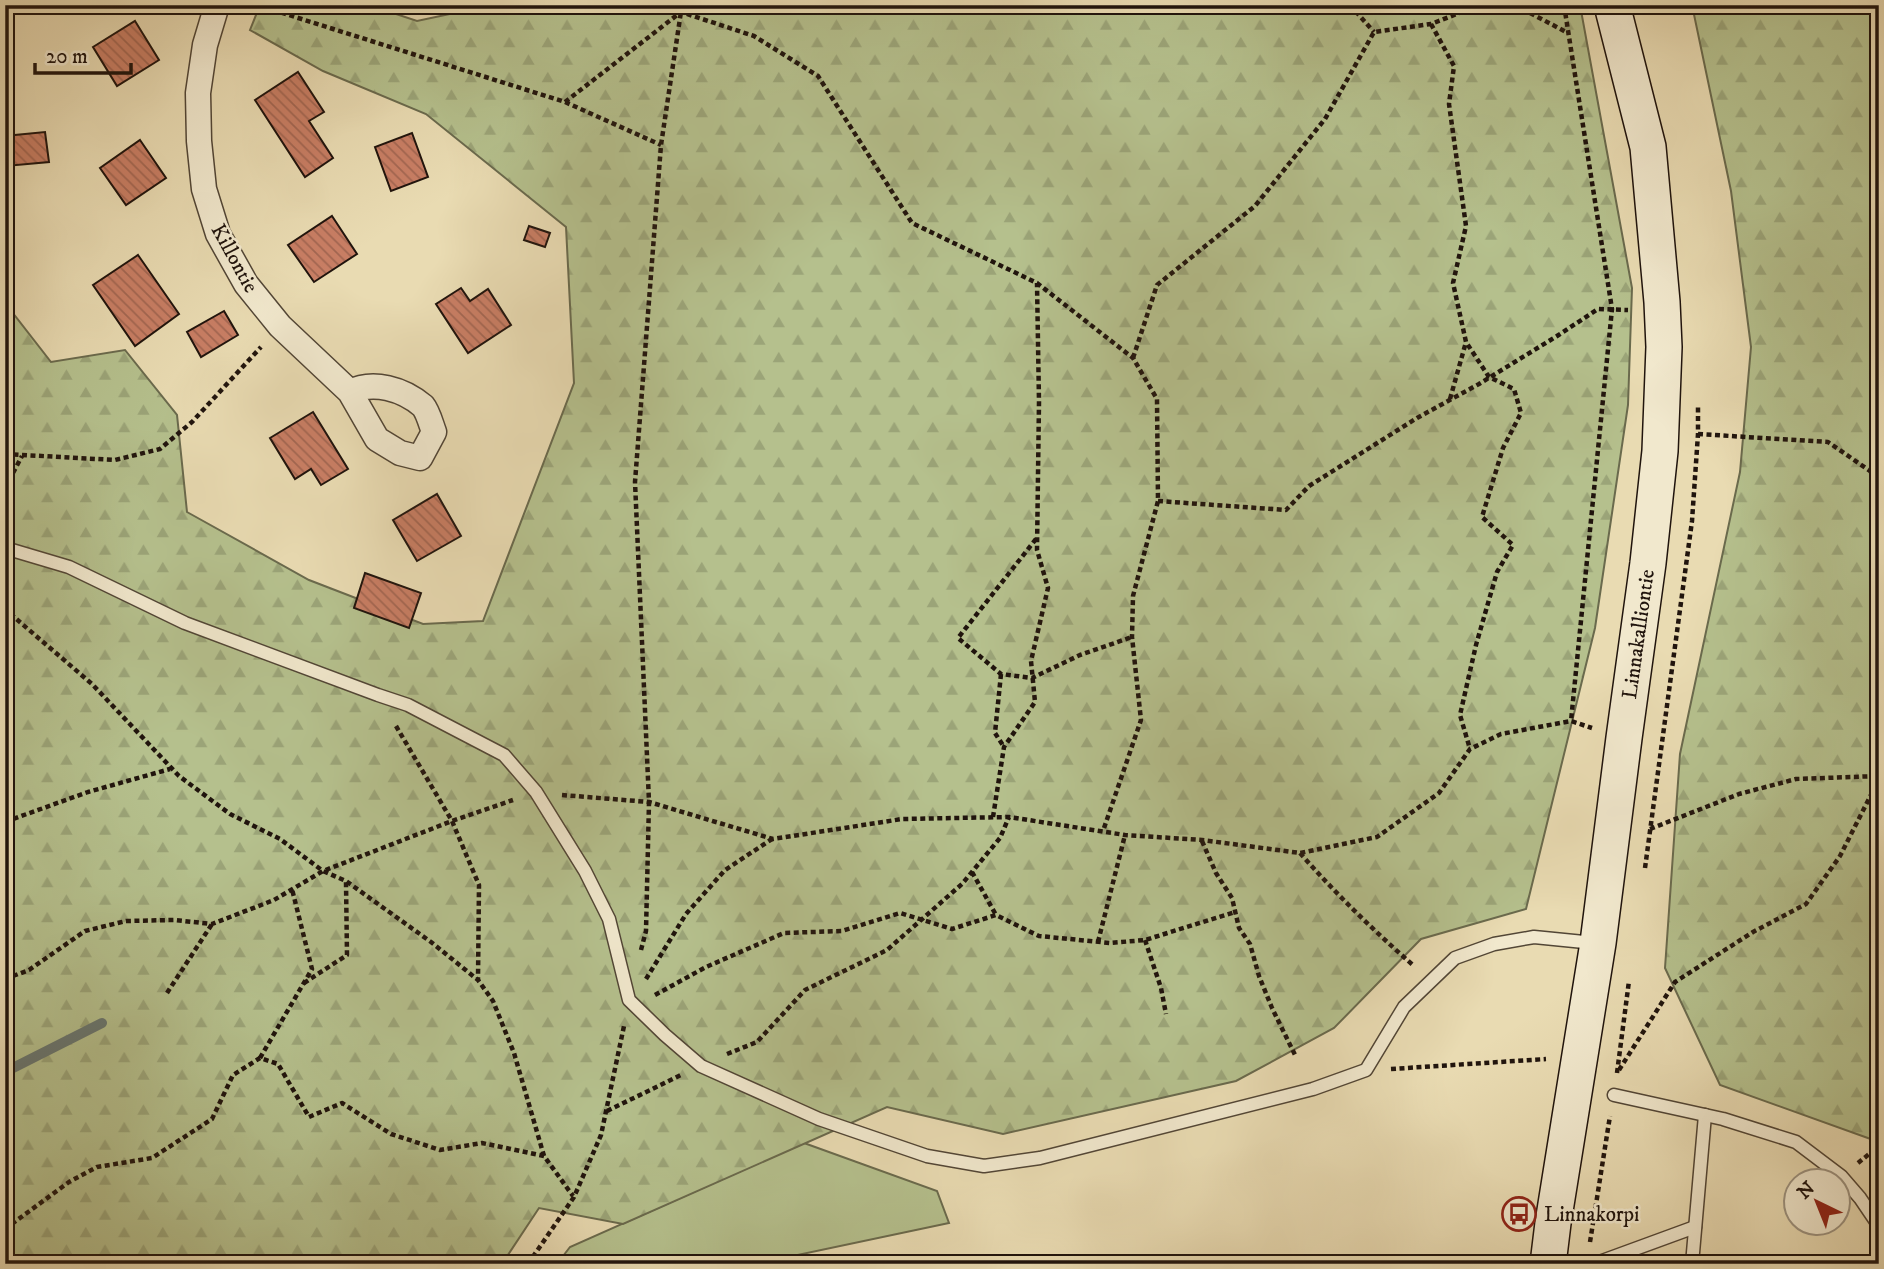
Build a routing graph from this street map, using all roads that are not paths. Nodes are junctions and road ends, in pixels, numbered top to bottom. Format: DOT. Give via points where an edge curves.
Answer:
graph roads {
  1 [pos="217,5"];
  2 [pos="1612,5"];
  3 [pos="350,392"];
  4 [pos="5,548"];
  5 [pos="1598,943"];
  6 [pos="1614,1095"];
  7 [pos="1705,1115"];
  8 [pos="1878,1226"];
  9 [pos="1695,1227"];
  10 [pos="1548,1264"];
  11 [pos="1594,1264"];
  12 [pos="1692,1264"];
  1 -- 3 [label="street, Killontie" via="198,93 204,189 218,234 246,284 280,326"];
  2 -- 5 [label="main road, Linnakalliontie" via="1648,147 1664,347 1660,451 1648,563"];
  4 -- 5 [label="lane" via="69,567 185,623 408,705 504,755 536,792 585,871 609,919 633,1003 664,1035 701,1066 819,1119 927,1156 984,1166 1040,1158 1313,1089 1366,1070 1404,1007 1455,958 1494,944 1534,937"];
  5 -- 10 [label="main road, Linnakalliontie"];
  6 -- 7 [label="lane"];
  7 -- 8 [label="lane" via="1796,1142 1842,1176"];
  7 -- 9 [label="lane"];
  9 -- 11 [label="lane"];
  9 -- 12 [label="lane"];
}
